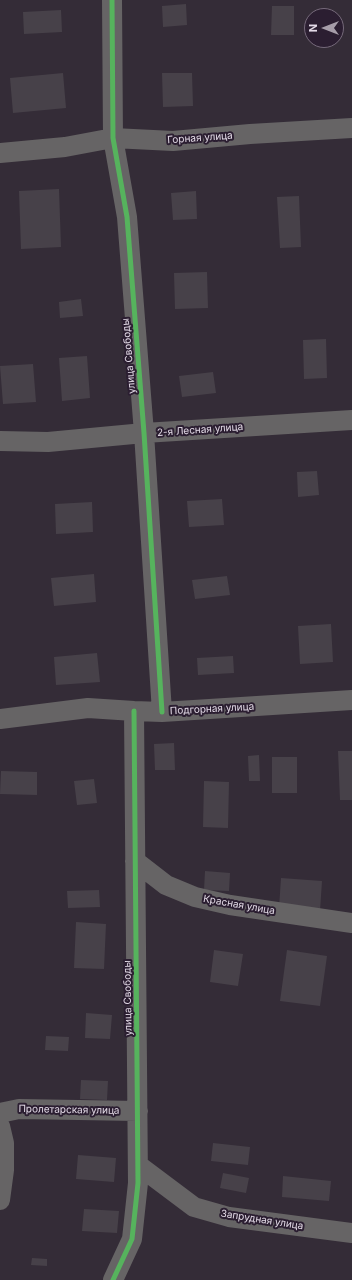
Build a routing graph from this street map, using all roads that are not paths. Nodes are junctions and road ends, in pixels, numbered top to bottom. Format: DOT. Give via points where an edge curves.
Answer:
graph roads {
  1 [pos="112,0"];
  2 [pos="352,128"];
  3 [pos="113,138"];
  4 [pos="0,153"];
  5 [pos="352,420"];
  6 [pos="144,433"];
  7 [pos="0,441"];
  8 [pos="352,700"];
  9 [pos="134,711"];
  10 [pos="162,712"];
  11 [pos="0,719"];
  12 [pos="136,861"];
  13 [pos="352,923"];
  14 [pos="138,1111"];
  15 [pos="0,1113"];
  16 [pos="0,1126"];
  17 [pos="138,1165"];
  18 [pos="0,1200"];
  19 [pos="352,1233"];
  20 [pos="113,1280"];
  1 -- 3 [label="street, улица Свободы"];
  2 -- 3 [label="street, Горная улица" via="173,141"];
  3 -- 4 [label="street, Горная улица" via="65,147"];
  3 -- 6 [label="street, улица Свободы" via="127,217"];
  5 -- 6 [label="street, 2-я Лесная улица"];
  6 -- 7 [label="street, 2-я Лесная улица" via="48,442"];
  6 -- 10 [label="street, улица Свободы"];
  8 -- 10 [label="street, Подгорная улица"];
  9 -- 10 [label="street, Подгорная улица"];
  9 -- 11 [label="street, Подгорная улица" via="88,708"];
  9 -- 12 [label="street, улица Свободы"];
  12 -- 13 [label="street, Красная улица" via="166,885 194,897 230,905"];
  12 -- 14 [label="street, улица Свободы"];
  14 -- 15 [label="street, Пролетарская улица" via="19,1108"];
  14 -- 17 [label="street, улица Свободы"];
  16 -- 18 [label="street" via="4,1143 4,1170"];
  17 -- 19 [label="street, Запрудная улица" via="194,1207 229,1217"];
  17 -- 20 [label="street, улица Свободы" via="132,1239"];
}
